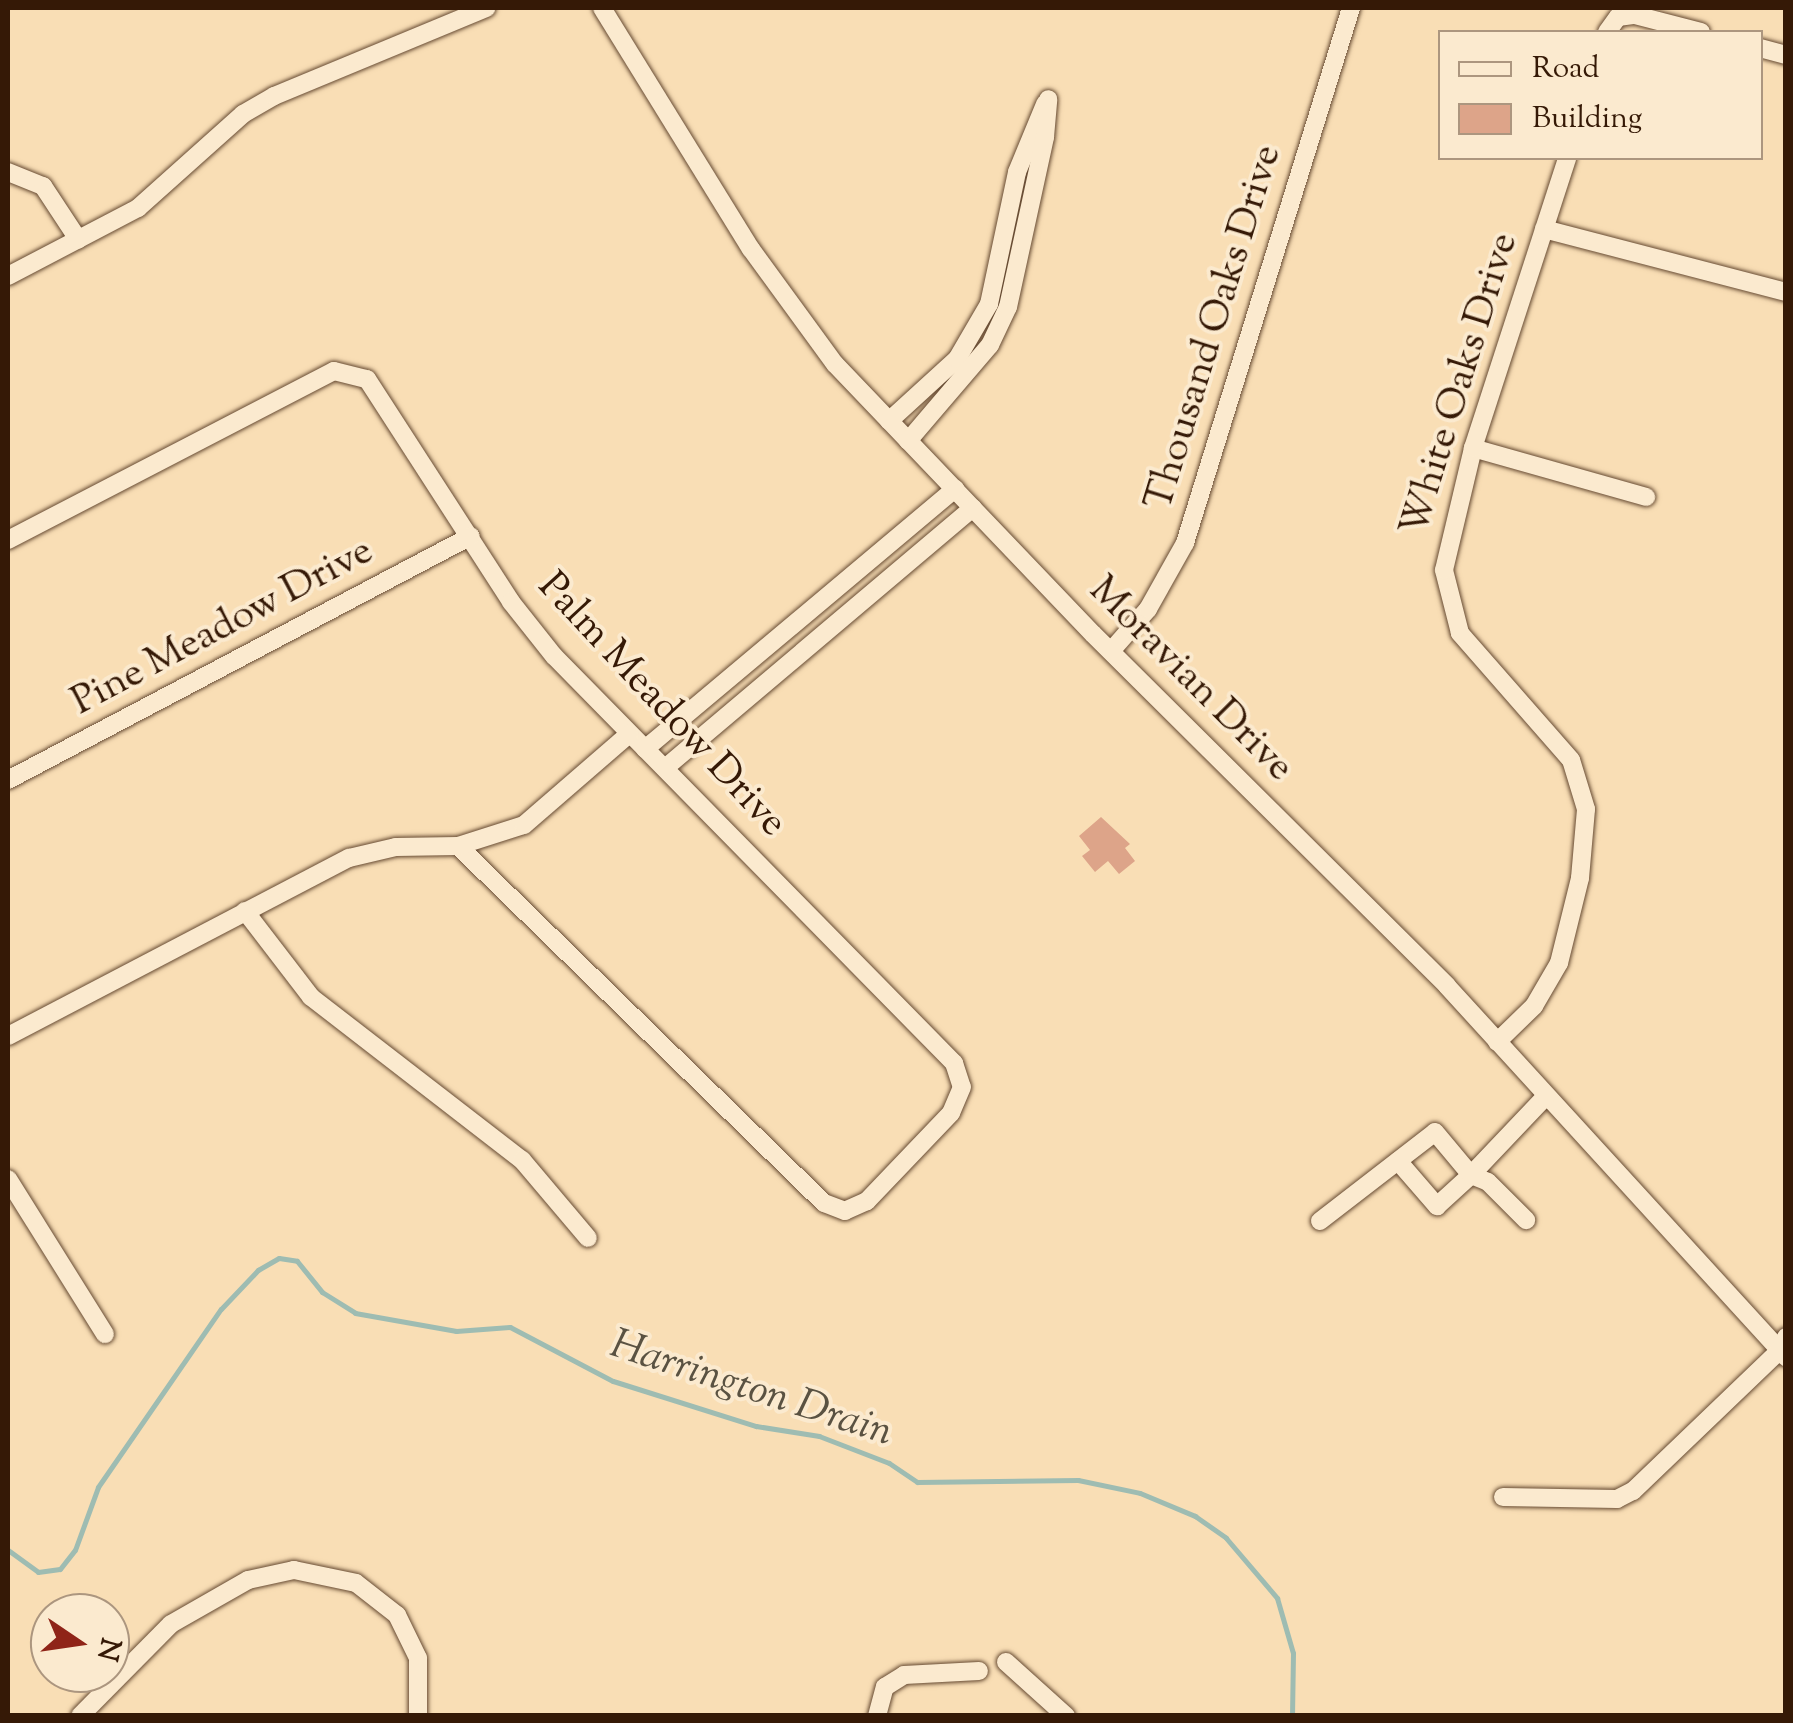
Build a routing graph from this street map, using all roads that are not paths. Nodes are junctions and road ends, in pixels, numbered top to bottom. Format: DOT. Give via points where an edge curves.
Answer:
graph roads {
  1 [pos="486,8"];
  2 [pos="602,8"];
  3 [pos="1351,8"];
  4 [pos="1608,30"];
  5 [pos="1693,30"];
  6 [pos="1566,160"];
  7 [pos="8,172"];
  8 [pos="1544,229"];
  9 [pos="78,239"];
  10 [pos="998,263"];
  11 [pos="1016,270"];
  12 [pos="8,276"];
  13 [pos="1786,292"];
  14 [pos="949,381"];
  15 [pos="890,420"];
  16 [pos="908,440"];
  17 [pos="1473,448"];
  18 [pos="955,489"];
  19 [pos="1646,497"];
  20 [pos="973,508"];
  21 [pos="471,536"];
  22 [pos="8,540"];
  23 [pos="799,620"];
  24 [pos="815,640"];
  25 [pos="1111,651"];
  26 [pos="629,734"];
  27 [pos="645,749"];
  28 [pos="664,768"];
  29 [pos="8,780"];
  30 [pos="458,846"];
  31 [pos="245,910"];
  32 [pos="8,1036"];
  33 [pos="1497,1042"];
  34 [pos="1546,1096"];
  35 [pos="1398,1161"];
  36 [pos="1470,1175"];
  37 [pos="8,1179"];
  38 [pos="1526,1220"];
  39 [pos="1320,1222"];
  40 [pos="588,1238"];
  41 [pos="104,1334"];
  42 [pos="1784,1348"];
  43 [pos="1503,1497"];
  44 [pos="1006,1662"];
  45 [pos="979,1671"];
  46 [pos="80,1716"];
  47 [pos="418,1716"];
  48 [pos="877,1716"];
  49 [pos="1066,1716"];
  1 -- 9 [label="street" via="274,96 243,114 166,189"];
  2 -- 15 [label="street, Moravian Drive" via="808,330"];
  3 -- 25 [label="street, Thousand Oaks Drive" via="1185,542 1148,610"];
  4 -- 5 [label="street" via="1618,17 1635,15"];
  6 -- 8 [label="street, White Oaks Drive"];
  7 -- 9 [label="street" via="43,186"];
  8 -- 13 [label="street"];
  8 -- 17 [label="street, White Oaks Drive"];
  9 -- 12 [label="street"];
  10 -- 11 [label="street"];
  10 -- 11 [label="street" via="1021,199"];
  10 -- 14 [label="street" via="989,304"];
  11 -- 14 [label="street" via="990,344"];
  14 -- 15 [label="street"];
  14 -- 16 [label="street"];
  15 -- 16 [label="street, Moravian Drive"];
  16 -- 18 [label="street, Moravian Drive"];
  17 -- 19 [label="street"];
  17 -- 33 [label="street, White Oaks Drive" via="1446,554 1449,603 1472,652 1570,760 1586,809 1580,878 1559,963 1534,1006"];
  18 -- 20 [label="street, Moravian Drive"];
  18 -- 23 [label="street"];
  20 -- 24 [label="street"];
  20 -- 25 [label="street, Moravian Drive"];
  21 -- 22 [label="street, Palm Meadow Drive" via="376,389 341,370"];
  21 -- 26 [label="street, Palm Meadow Drive" via="528,626"];
  21 -- 29 [label="street, Pine Meadow Drive"];
  23 -- 24 [label="street"];
  23 -- 27 [label="street"];
  24 -- 28 [label="street"];
  25 -- 33 [label="street, Moravian Drive"];
  26 -- 27 [label="street, Palm Meadow Drive"];
  26 -- 30 [label="street" via="536,818"];
  27 -- 28 [label="street, Palm Meadow Drive"];
  28 -- 30 [label="street, Palm Meadow Drive" via="954,1063 962,1087 945,1120 857,1208 824,1203 775,1161"];
  30 -- 31 [label="street" via="367,852"];
  31 -- 32 [label="street"];
  31 -- 40 [label="street" via="311,997 522,1160"];
  33 -- 34 [label="street, Moravian Drive"];
  34 -- 36 [label="street"];
  34 -- 42 [label="street, Moravian Drive"];
  35 -- 36 [label="street" via="1434,1132"];
  35 -- 36 [label="street" via="1437,1206"];
  35 -- 39 [label="street"];
  36 -- 38 [label="street" via="1488,1182"];
  37 -- 41 [label="street"];
  42 -- 43 [label="street" via="1618,1499"];
  44 -- 49 [label="street"];
  45 -- 48 [label="street" via="904,1675 886,1687"];
  46 -- 47 [label="street" via="159,1634 230,1588 294,1570 356,1582 386,1603 418,1658"];
}
